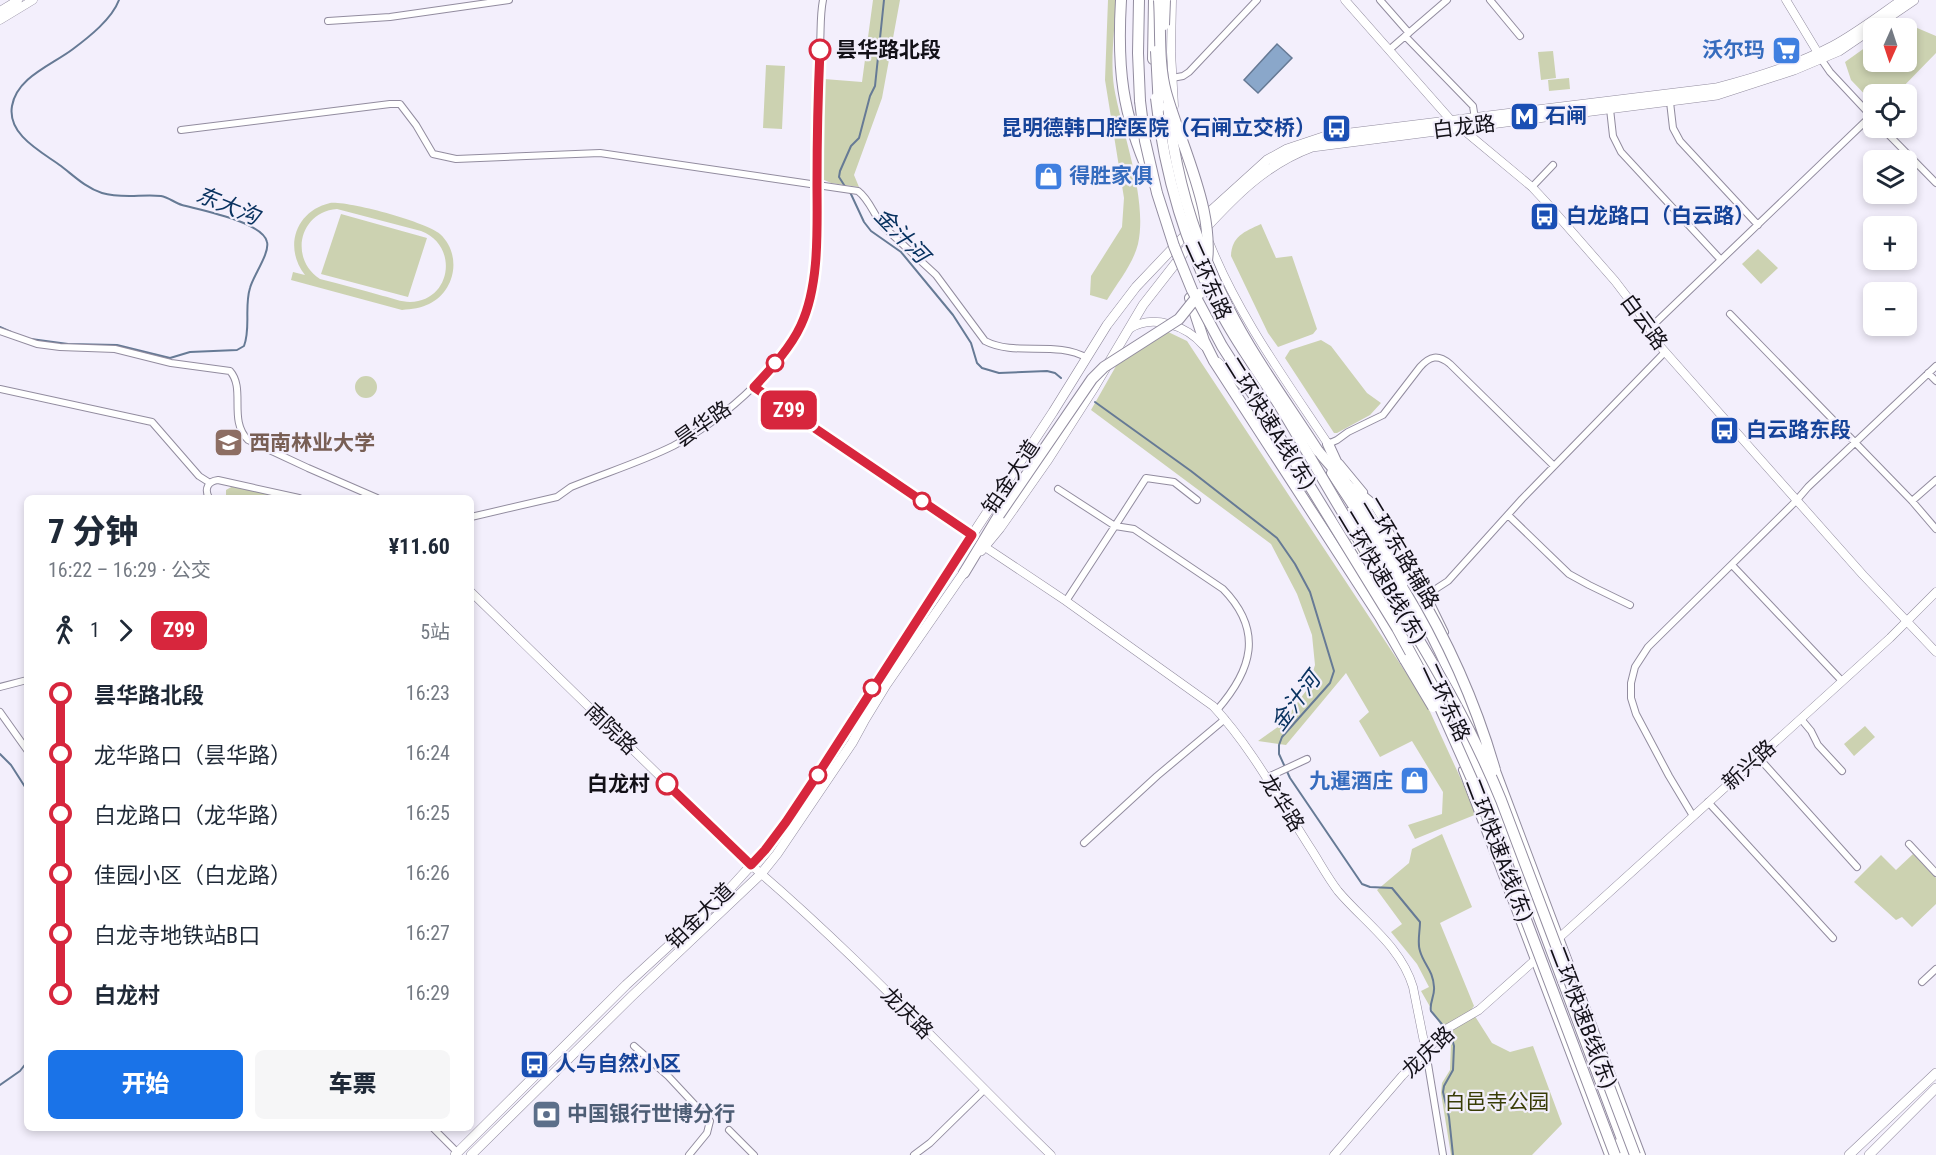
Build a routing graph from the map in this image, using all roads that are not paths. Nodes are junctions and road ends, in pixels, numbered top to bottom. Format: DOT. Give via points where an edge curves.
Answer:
graph roads {
  1 [pos="18,0"];
  2 [pos="33,0"];
  3 [pos="509,0"];
  4 [pos="823,0"];
  5 [pos="1122,0"];
  6 [pos="1138,0"];
  7 [pos="1157,0"];
  8 [pos="1165,0"];
  9 [pos="1172,0"];
  10 [pos="1257,0"];
  11 [pos="1345,0"];
  12 [pos="1380,0"];
  13 [pos="1446,0"];
  14 [pos="1490,0"];
  15 [pos="1786,0"];
  16 [pos="1902,0"];
  17 [pos="1914,0"];
  18 [pos="0,11"];
  19 [pos="0,20"];
  20 [pos="328,21"];
  21 [pos="1407,34"];
  22 [pos="1520,36"];
  23 [pos="1389,50"];
  24 [pos="1819,57"];
  25 [pos="1172,78"];
  26 [pos="1670,102"];
  27 [pos="1863,107"];
  28 [pos="1610,109"];
  29 [pos="1475,119"];
  30 [pos="1176,122"];
  31 [pos="1456,124"];
  32 [pos="1863,126"];
  33 [pos="181,130"];
  34 [pos="1892,138"];
  35 [pos="1552,165"];
  36 [pos="1936,183"];
  37 [pos="817,184"];
  38 [pos="1532,187"];
  39 [pos="1156,190"];
  40 [pos="1203,224"];
  41 [pos="1758,225"];
  42 [pos="1174,246"];
  43 [pos="1179,257"];
  44 [pos="1721,260"];
  45 [pos="1730,314"];
  46 [pos="1649,328"];
  47 [pos="0,331"];
  48 [pos="1126,332"];
  49 [pos="1098,340"];
  50 [pos="1115,349"];
  51 [pos="1665,352"];
  52 [pos="1210,353"];
  53 [pos="1087,358"];
  54 [pos="1936,366"];
  55 [pos="1928,373"];
  56 [pos="1936,381"];
  57 [pos="754,387"];
  58 [pos="0,389"];
  59 [pos="1263,407"];
  60 [pos="1856,444"];
  61 [pos="1319,450"];
  62 [pos="1554,466"];
  63 [pos="1936,480"];
  64 [pos="210,483"];
  65 [pos="1346,483"];
  66 [pos="1058,489"];
  67 [pos="207,495"];
  68 [pos="286,495"];
  69 [pos="370,495"];
  70 [pos="1197,500"];
  71 [pos="1796,501"];
  72 [pos="1912,501"];
  73 [pos="1372,504"];
  74 [pos="1357,512"];
  75 [pos="1508,515"];
  76 [pos="474,516"];
  77 [pos="1115,526"];
  78 [pos="1936,529"];
  79 [pos="972,535"];
  80 [pos="985,547"];
  81 [pos="1732,564"];
  82 [pos="964,573"];
  83 [pos="1936,592"];
  84 [pos="1428,594"];
  85 [pos="474,595"];
  86 [pos="1066,601"];
  87 [pos="1630,605"];
  88 [pos="1392,610"];
  89 [pos="1905,621"];
  90 [pos="1936,652"];
  91 [pos="1428,665"];
  92 [pos="24,681"];
  93 [pos="1842,681"];
  94 [pos="0,687"];
  95 [pos="861,706"];
  96 [pos="1217,710"];
  97 [pos="870,711"];
  98 [pos="0,712"];
  99 [pos="1801,718"];
  100 [pos="1225,719"];
  101 [pos="24,746"];
  102 [pos="1758,757"];
  103 [pos="1307,759"];
  104 [pos="1842,771"];
  105 [pos="1266,778"];
  106 [pos="1478,792"];
  107 [pos="1708,802"];
  108 [pos="1507,814"];
  109 [pos="1693,816"];
  110 [pos="1084,843"];
  111 [pos="1909,844"];
  112 [pos="751,865"];
  113 [pos="1857,867"];
  114 [pos="1936,873"];
  115 [pos="761,874"];
  116 [pos="1560,937"];
  117 [pos="1833,938"];
  118 [pos="1534,960"];
  119 [pos="1936,969"];
  120 [pos="1922,982"];
  121 [pos="634,1046"];
  122 [pos="1426,1052"];
  123 [pos="1936,1073"];
  124 [pos="1936,1088"];
  125 [pos="984,1090"];
  126 [pos="729,1130"];
  127 [pos="436,1131"];
  128 [pos="1620,1142"];
  129 [pos="457,1154"];
  130 [pos="1872,1154"];
  131 [pos="471,1155"];
  132 [pos="689,1155"];
  133 [pos="754,1155"];
  134 [pos="914,1155"];
  135 [pos="1051,1155"];
  136 [pos="1334,1155"];
  137 [pos="1443,1155"];
  138 [pos="1608,1155"];
  139 [pos="1615,1155"];
  140 [pos="1621,1155"];
  141 [pos="1631,1155"];
  142 [pos="1642,1155"];
  143 [pos="1850,1155"];
  1 -- 18 [label="street"];
  2 -- 19 [label="street"];
  3 -- 20 [label="street" via="390,17"];
  4 -- 37 [label="street, 昙华路"];
  5 -- 39 [label="main road" via="1121,80 1131,127"];
  6 -- 39 [label="street, 二环东路辅路" via="1139,104"];
  6 -- 106 [label="main road, 二环快速A线(东), bridge" via="1143,130 1157,193 1183,268 1219,341 1415,659"];
  7 -- 30 [label="main road, bridge" via="1161,62"];
  7 -- 61 [label="main road, 二环东路, bridge" via="1160,114 1171,177 1190,241 1230,329"];
  7 -- 108 [label="main road, 二环快速B线(东), bridge" via="1154,85 1161,137 1179,209 1202,273 1229,327 1446,684"];
  8 -- 61 [label="main road, 二环东路, bridge" via="1168,113 1198,238 1237,324"];
  9 -- 25 [label="street, 二环东路辅路"];
  10 -- 25 [label="street" via="1189,72"];
  11 -- 23 [label="street, 白云路"];
  12 -- 21 [label="street"];
  13 -- 21 [label="street"];
  14 -- 22 [label="street"];
  15 -- 24 [label="street"];
  16 -- 24 [label="main road, 白龙路"];
  17 -- 24 [label="main road, 白龙路" via="1839,51"];
  21 -- 23 [label="street"];
  21 -- 29 [label="street" via="1473,106"];
  23 -- 31 [label="street, 白云路"];
  24 -- 26 [label="main road, 白龙路" via="1740,89"];
  24 -- 27 [label="street"];
  24 -- 29 [label="main road, 白龙路" via="1716,88"];
  25 -- 30 [label="street, 二环东路辅路"];
  26 -- 28 [label="main road, 白龙路"];
  26 -- 41 [label="street" via="1673,128 1680,141"];
  28 -- 31 [label="main road, 白龙路"];
  28 -- 44 [label="street" via="1613,136 1621,152"];
  29 -- 31 [label="main road, 白龙路"];
  30 -- 40 [label="street, 二环东路辅路"];
  30 -- 82 [label="main road, bridge" via="1205,222 1208,263 1199,293 1179,319 1104,367 1092,379"];
  31 -- 38 [label="street, 白云路"];
  31 -- 40 [label="main road, 白龙路" via="1328,143 1290,155 1271,166"];
  32 -- 41 [label="street"];
  33 -- 37 [label="street" via="400,104 433,154 456,159 600,153"];
  34 -- 36 [label="street"];
  35 -- 38 [label="street"];
  37 -- 53 [label="street" via="864,195 877,219 936,275 985,341 1016,348 1065,350"];
  37 -- 57 [label="street, 昙华路" via="813,281 802,324"];
  38 -- 46 [label="street, 白云路" via="1615,281"];
  39 -- 42 [label="street, 二环东路辅路"];
  40 -- 42 [label="main road, 白龙路"];
  40 -- 43 [label="main road, 白龙路"];
  40 -- 61 [label="street, 二环东路辅路" via="1243,313"];
  41 -- 44 [label="street"];
  42 -- 43 [label="street, 二环东路辅路"];
  42 -- 49 [label="main road, 白龙路" via="1129,295"];
  43 -- 48 [label="main road, 白龙路"];
  43 -- 52 [label="main road"];
  43 -- 59 [label="street, 二环东路辅路" via="1207,319"];
  44 -- 46 [label="street"];
  45 -- 60 [label="street"];
  46 -- 51 [label="street, 白云路"];
  47 -- 69 [label="street" via="37,344 115,349 171,363 230,371 236,382 238,423 248,440"];
  48 -- 50 [label="main road, 白龙路"];
  48 -- 52 [label="street" via="1143,323 1173,325 1193,334"];
  49 -- 50 [label="main road" via="1111,336"];
  49 -- 53 [label="main road, 铂金大道"];
  50 -- 80 [label="main road, 铂金大道" via="1047,461"];
  51 -- 62 [label="street"];
  51 -- 71 [label="street, 白云路"];
  52 -- 59 [label="street"];
  52 -- 106 [label="main road, bridge" via="1389,632 1456,746"];
  53 -- 79 [label="main road, 铂金大道"];
  54 -- 55 [label="street"];
  55 -- 56 [label="street"];
  55 -- 60 [label="street"];
  57 -- 76 [label="street, 昙华路" via="711,422 670,447 571,487 557,497"];
  57 -- 79 [label="street"];
  58 -- 64 [label="street" via="152,422 199,476"];
  59 -- 88 [label="street, 二环东路辅路"];
  60 -- 71 [label="street"];
  60 -- 72 [label="street"];
  61 -- 62 [label="street" via="1383,415 1420,367 1434,357 1450,364"];
  61 -- 65 [label="main road"];
  61 -- 73 [label="street, 二环东路辅路"];
  61 -- 74 [label="main road, 二环东路"];
  61 -- 91 [label="main road, 二环东路" via="1398,591"];
  62 -- 75 [label="street"];
  63 -- 72 [label="street"];
  64 -- 67 [label="street"];
  64 -- 68 [label="street" via="221,480"];
  65 -- 73 [label="main road"];
  65 -- 74 [label="main road"];
  65 -- 108 [label="main road, bridge" via="1365,507 1444,639 1470,697"];
  66 -- 77 [label="street"];
  70 -- 77 [label="street" via="1174,482 1146,478"];
  71 -- 81 [label="street"];
  71 -- 89 [label="street, 白云路"];
  72 -- 78 [label="street"];
  73 -- 84 [label="street, 二环东路辅路"];
  74 -- 128 [label="main road, 二环东路" via="1414,600 1450,670"];
  75 -- 84 [label="street" via="1448,581"];
  75 -- 87 [label="street" via="1569,574"];
  77 -- 86 [label="street"];
  77 -- 96 [label="street" via="1134,529 1223,589 1243,613 1248,630 1246,663 1233,692"];
  79 -- 95 [label="main road, 铂金大道"];
  80 -- 82 [label="main road, 铂金大道"];
  80 -- 86 [label="street, 龙华路"];
  81 -- 93 [label="street"];
  81 -- 109 [label="street" via="1648,647 1635,667 1631,683 1636,714"];
  82 -- 97 [label="main road, 铂金大道"];
  83 -- 89 [label="street, 新兴路"];
  84 -- 116 [label="street, 二环东路辅路"];
  85 -- 112 [label="street, 南院路"];
  86 -- 96 [label="street, 龙华路"];
  88 -- 91 [label="main road"];
  88 -- 118 [label="street, 二环东路辅路" via="1463,772"];
  89 -- 90 [label="street, 白云路"];
  89 -- 93 [label="street, 新兴路"];
  91 -- 128 [label="main road, 二环东路" via="1481,779"];
  92 -- 94 [label="street"];
  93 -- 99 [label="street, 新兴路"];
  95 -- 97 [label="main road"];
  95 -- 112 [label="main road, 铂金大道" via="786,822"];
  96 -- 100 [label="street, 龙华路"];
  97 -- 115 [label="main road, 铂金大道"];
  98 -- 101 [label="street"];
  99 -- 102 [label="street, 新兴路"];
  99 -- 104 [label="street" via="1818,745"];
  100 -- 105 [label="street, 龙华路"];
  100 -- 110 [label="street"];
  102 -- 107 [label="street, 新兴路"];
  102 -- 113 [label="street"];
  103 -- 105 [label="street"];
  105 -- 122 [label="street, 龙华路" via="1339,892 1401,960 1413,987"];
  106 -- 139 [label="main road, 二环快速A线(东), bridge"];
  107 -- 109 [label="street, 新兴路"];
  107 -- 117 [label="street"];
  108 -- 141 [label="main road, 二环快速B线(东), bridge"];
  109 -- 116 [label="street, 新兴路"];
  111 -- 114 [label="street"];
  112 -- 115 [label="street, 南院路"];
  112 -- 129 [label="main road, 铂金大道"];
  115 -- 125 [label="street, 龙庆路" via="871,976"];
  115 -- 131 [label="main road, 铂金大道"];
  116 -- 142 [label="street, 二环东路辅路"];
  118 -- 122 [label="street, 龙庆路" via="1479,1010 1445,1031"];
  118 -- 138 [label="street, 二环东路辅路"];
  119 -- 120 [label="street"];
  121 -- 132 [label="street" via="710,1121 707,1133"];
  122 -- 136 [label="street, 龙庆路"];
  122 -- 137 [label="street, 龙华路"];
  123 -- 143 [label="main road"];
  124 -- 130 [label="main road"];
  125 -- 134 [label="street"];
  125 -- 135 [label="street, 龙庆路"];
  126 -- 133 [label="street"];
  127 -- 129 [label="street"];
  128 -- 140 [label="main road, 二环东路"];
  128 -- 141 [label="main road, 二环东路"];
}
